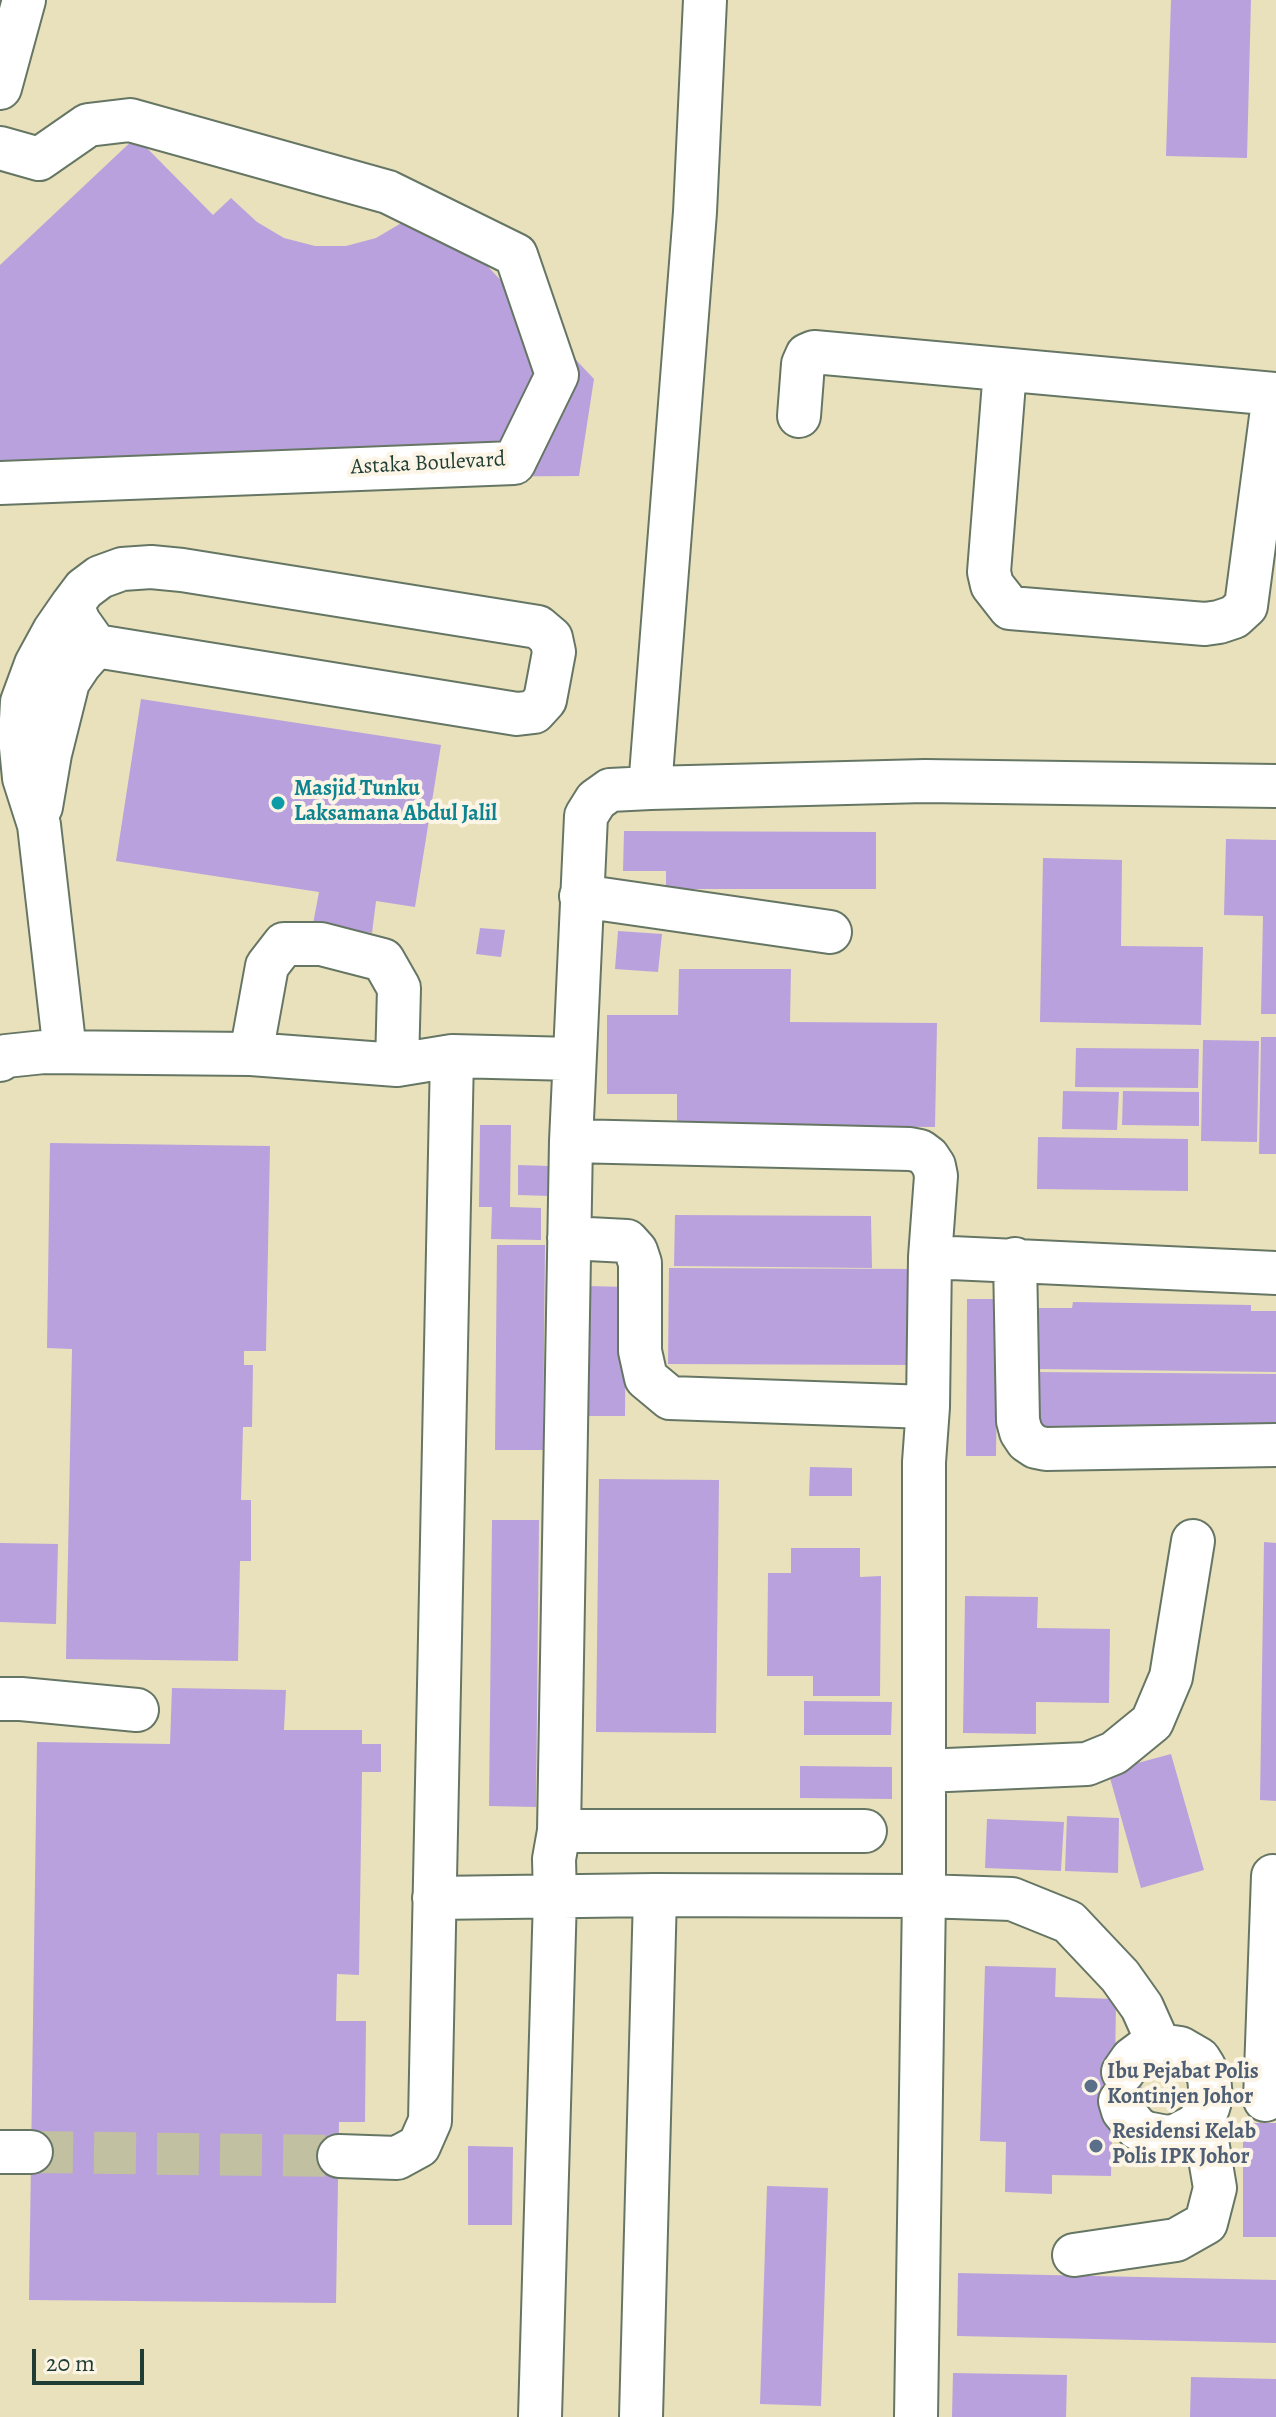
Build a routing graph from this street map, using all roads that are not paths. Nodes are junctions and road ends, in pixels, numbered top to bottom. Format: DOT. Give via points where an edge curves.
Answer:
graph roads {
  1 [pos="24,0"];
  2 [pos="705,0"];
  3 [pos="0,88"];
  4 [pos="0,148"];
  5 [pos="1005,370"];
  6 [pos="1275,394"];
  7 [pos="799,416"];
  8 [pos="0,483"];
  9 [pos="72,605"];
  10 [pos="96,646"];
  11 [pos="28,703"];
  12 [pos="1276,786"];
  13 [pos="650,788"];
  14 [pos="581,896"];
  15 [pos="830,932"];
  16 [pos="65,1052"];
  17 [pos="251,1054"];
  18 [pos="452,1056"];
  19 [pos="573,1059"];
  20 [pos="0,1060"];
  21 [pos="397,1065"];
  22 [pos="571,1141"];
  23 [pos="569,1238"];
  24 [pos="930,1257"];
  25 [pos="1015,1259"];
  26 [pos="1276,1273"];
  27 [pos="928,1407"];
  28 [pos="1276,1445"];
  29 [pos="1193,1541"];
  30 [pos="0,1699"];
  31 [pos="137,1710"];
  32 [pos="924,1771"];
  33 [pos="559,1831"];
  34 [pos="865,1831"];
  35 [pos="1273,1876"];
  36 [pos="655,1895"];
  37 [pos="924,1896"];
  38 [pos="555,1897"];
  39 [pos="434,1898"];
  40 [pos="1159,2045"];
  41 [pos="1271,2100"];
  42 [pos="1207,2107"];
  43 [pos="339,2156"];
  44 [pos="1074,2255"];
  45 [pos="540,2417"];
  46 [pos="641,2417"];
  47 [pos="916,2417"];
  1 -- 3 [label="street"];
  2 -- 13 [label="street" via="695,212"];
  4 -- 8 [label="street, Astaka Boulevard" via="39,159 88,125 130,120 388,192 516,255 557,375 514,463"];
  5 -- 6 [label="street"];
  5 -- 6 [label="street" via="989,572 1010,608 1205,624 1234,617 1246,606"];
  5 -- 7 [label="street" via="814,352 803,364"];
  9 -- 10 [label="street"];
  9 -- 10 [label="street" via="100,577 151,567 538,627 551,638 554,652 545,700 534,712 517,714"];
  9 -- 11 [label="street" via="36,664"];
  10 -- 11 [label="street" via="68,682"];
  11 -- 16 [label="street" via="50,754 39,825"];
  12 -- 13 [label="street" via="925,781"];
  13 -- 14 [label="street" via="610,790 596,800 586,816"];
  14 -- 15 [label="street"];
  14 -- 19 [label="street"];
  16 -- 17 [label="street"];
  16 -- 20 [label="street"];
  17 -- 21 [label="street"];
  17 -- 21 [label="street" via="267,966 284,944 321,944 383,960 399,988"];
  18 -- 19 [label="street"];
  18 -- 21 [label="street"];
  18 -- 39 [label="street"];
  19 -- 22 [label="street"];
  22 -- 23 [label="street"];
  22 -- 24 [label="street" via="920,1151 936,1176"];
  23 -- 27 [label="street" via="627,1241 636,1251 646,1378 670,1398"];
  23 -- 33 [label="street"];
  24 -- 25 [label="street"];
  24 -- 27 [label="street"];
  25 -- 26 [label="street"];
  25 -- 28 [label="street" via="1018,1421 1027,1441 1046,1449"];
  27 -- 32 [label="street"];
  29 -- 32 [label="street" via="1171,1677 1152,1722 1114,1753 1087,1764"];
  30 -- 31 [label="street"];
  32 -- 37 [label="street"];
  33 -- 34 [label="street"];
  33 -- 38 [label="street"];
  35 -- 41 [label="street"];
  36 -- 37 [label="street"];
  36 -- 38 [label="street"];
  36 -- 46 [label="street"];
  37 -- 40 [label="street" via="1012,1899 1069,1922 1120,1976"];
  37 -- 47 [label="street"];
  38 -- 39 [label="street"];
  38 -- 45 [label="street"];
  39 -- 43 [label="street" via="430,2121 419,2146 397,2158"];
  40 -- 42 [label="street" via="1180,2048 1199,2059 1209,2077"];
  40 -- 42 [label="street" via="1132,2059 1121,2087 1123,2111 1137,2128 1156,2136 1177,2135 1196,2125"];
  41 -- 42 [label="street"];
  42 -- 44 [label="street" via="1215,2188 1206,2223 1176,2240"];
}
